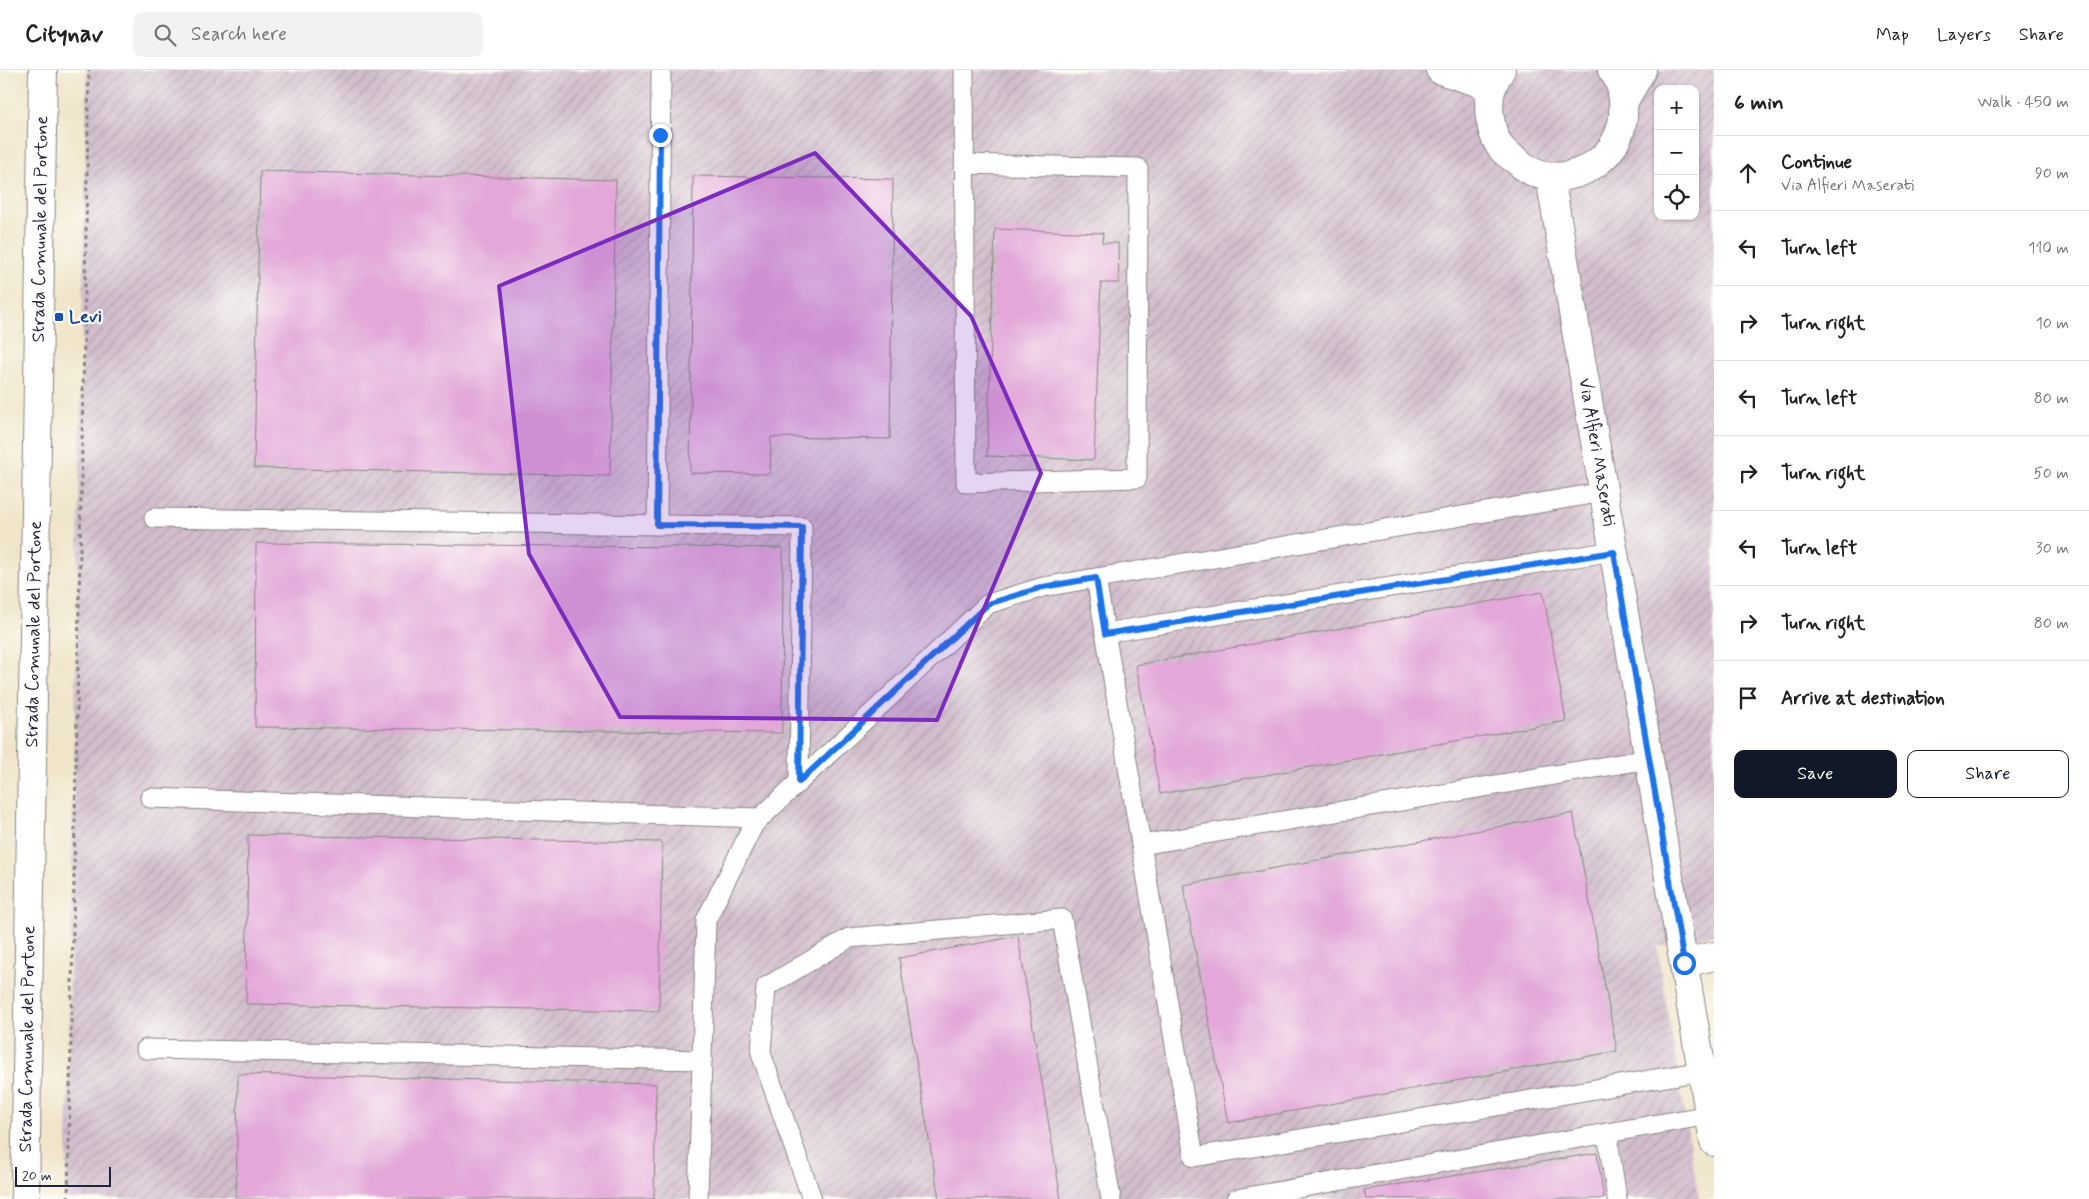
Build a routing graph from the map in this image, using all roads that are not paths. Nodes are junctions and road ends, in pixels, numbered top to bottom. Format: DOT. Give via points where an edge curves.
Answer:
graph roads {
  1 [pos="43,70"];
  2 [pos="661,70"];
  3 [pos="964,70"];
  4 [pos="1440,70"];
  5 [pos="1612,70"];
  6 [pos="1642,70"];
  7 [pos="1497,78"];
  8 [pos="1624,101"];
  9 [pos="964,164"];
  10 [pos="1550,177"];
  11 [pos="1604,492"];
  12 [pos="154,518"];
  13 [pos="657,525"];
  14 [pos="1614,552"];
  15 [pos="1096,578"];
  16 [pos="1105,634"];
  17 [pos="1649,759"];
  18 [pos="799,782"];
  19 [pos="150,798"];
  20 [pos="760,818"];
  21 [pos="1141,845"];
  22 [pos="1714,956"];
  23 [pos="1684,963"];
  24 [pos="146,1049"];
  25 [pos="702,1060"];
  26 [pos="1702,1071"];
  27 [pos="1710,1115"];
  28 [pos="1607,1133"];
  29 [pos="1714,1142"];
  30 [pos="25,1199"];
  31 [pos="698,1199"];
  32 [pos="812,1199"];
  33 [pos="1111,1199"];
  34 [pos="1236,1199"];
  35 [pos="1617,1199"];
  1 -- 30 [label="street, Strada Comunale del Portone"];
  2 -- 13 [label="lane"];
  3 -- 9 [label="lane"];
  4 -- 7 [label="street"];
  5 -- 8 [label="street"];
  6 -- 8 [label="street"];
  7 -- 10 [label="street" via="1489,106 1494,136 1502,149 1528,170"];
  8 -- 10 [label="street" via="1621,131 1603,159 1581,172"];
  9 -- 9 [label="lane" via="966,483 1137,478 1138,168"];
  10 -- 11 [label="street, Via Alfieri Maserati"];
  11 -- 14 [label="street, Via Alfieri Maserati"];
  11 -- 15 [label="lane"];
  12 -- 13 [label="lane"];
  13 -- 18 [label="lane" via="802,527"];
  14 -- 16 [label="lane"];
  14 -- 17 [label="street, Via Alfieri Maserati"];
  15 -- 16 [label="lane"];
  15 -- 18 [label="lane" via="1043,587 988,604"];
  16 -- 21 [label="lane"];
  17 -- 21 [label="lane"];
  17 -- 23 [label="street, Via Alfieri Maserati"];
  18 -- 20 [label="lane"];
  19 -- 20 [label="lane"];
  20 -- 25 [label="lane" via="706,920"];
  21 -- 26 [label="lane" via="1194,1157"];
  22 -- 23 [label="street"];
  23 -- 26 [label="street, Via Alfieri Maserati"];
  24 -- 25 [label="lane"];
  25 -- 31 [label="lane"];
  26 -- 27 [label="street, Via Alfieri Maserati"];
  27 -- 28 [label="lane"];
  27 -- 29 [label="street, Via Alfieri Maserati"];
  28 -- 34 [label="lane"];
  28 -- 35 [label="lane"];
  32 -- 33 [label="lane" via="761,1053 766,987 849,938 1062,919"];
}
